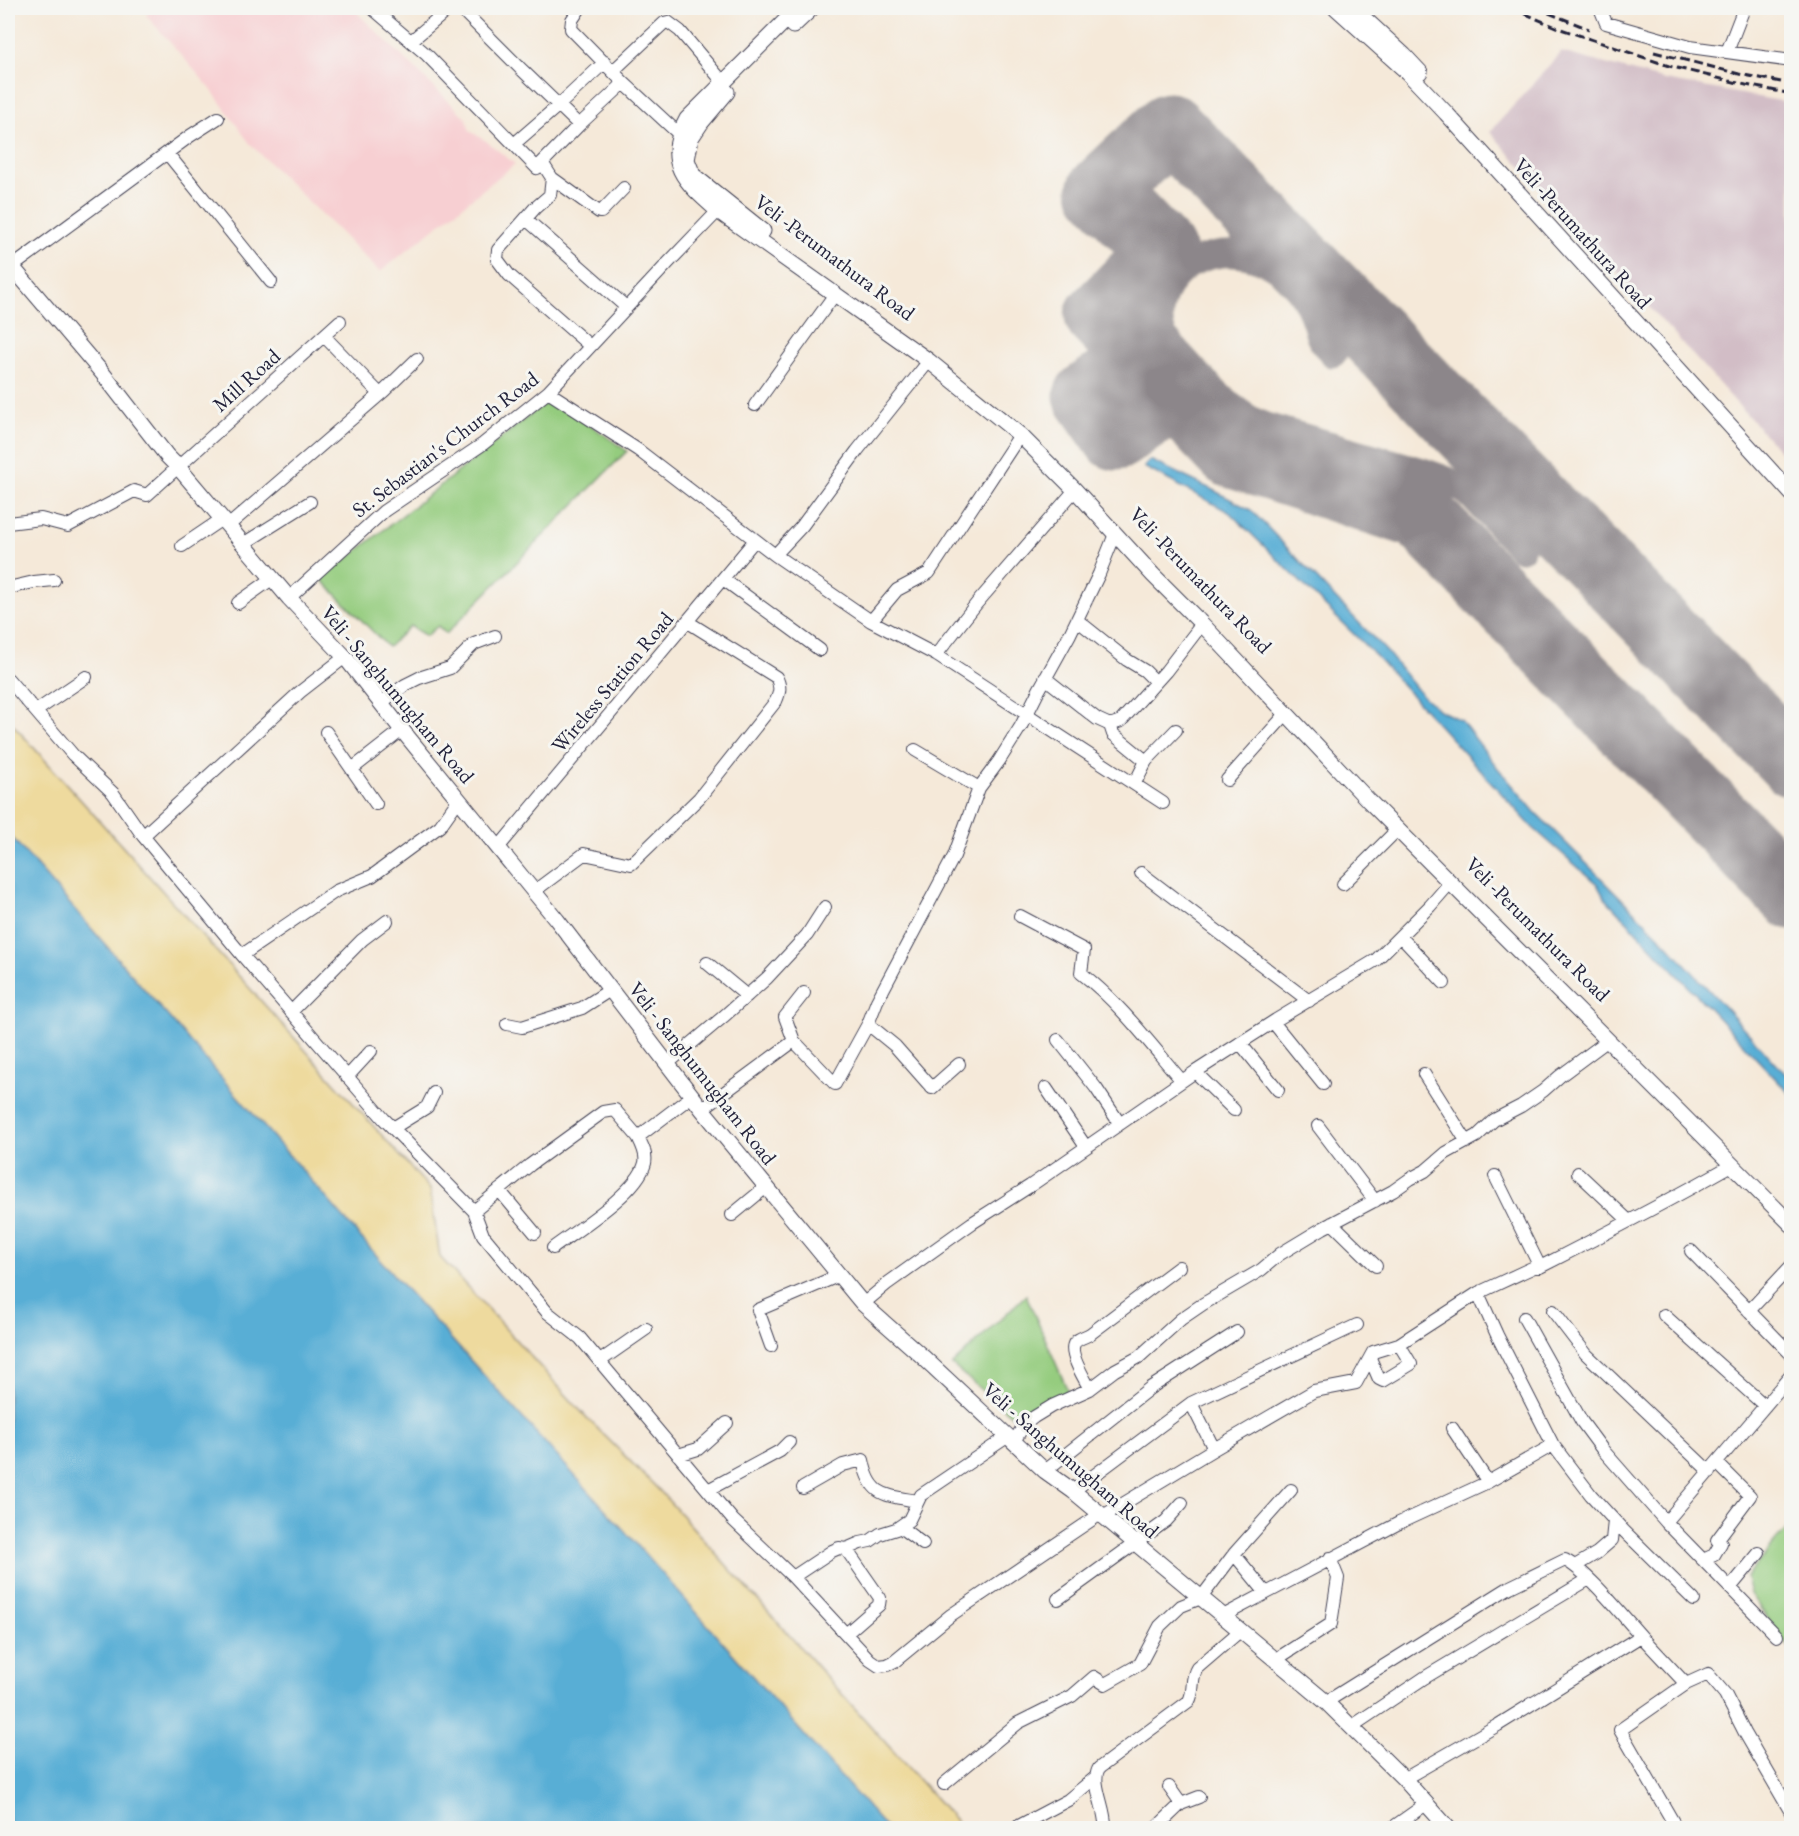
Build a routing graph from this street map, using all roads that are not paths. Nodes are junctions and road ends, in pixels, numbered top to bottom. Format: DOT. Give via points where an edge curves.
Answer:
graph roads {
  1 [pos="372,8"];
  2 [pos="394,8"];
  3 [pos="450,8"];
  4 [pos="460,8"];
  5 [pos="580,8"];
  6 [pos="812,8"];
  7 [pos="1336,8"];
  8 [pos="1353,8"];
  9 [pos="1600,8"];
  10 [pos="1744,8"];
  11 [pos="794,9"];
  12 [pos="384,17"];
  13 [pos="411,41"];
  14 [pos="1727,52"];
  15 [pos="1791,62"];
  16 [pos="609,67"];
  17 [pos="723,82"];
  18 [pos="624,83"];
  19 [pos="559,105"];
  20 [pos="218,118"];
  21 [pos="579,124"];
  22 [pos="679,134"];
  23 [pos="514,144"];
  24 [pos="167,153"];
  25 [pos="537,168"];
  26 [pos="552,178"];
  27 [pos="624,188"];
  28 [pos="718,211"];
  29 [pos="526,219"];
  30 [pos="10,269"];
  31 [pos="271,282"];
  32 [pos="835,294"];
  33 [pos="626,308"];
  34 [pos="340,321"];
  35 [pos="324,336"];
  36 [pos="590,346"];
  37 [pos="417,359"];
  38 [pos="929,361"];
  39 [pos="548,392"];
  40 [pos="380,394"];
  41 [pos="755,405"];
  42 [pos="1020,435"];
  43 [pos="179,468"];
  44 [pos="1791,480"];
  45 [pos="1075,490"];
  46 [pos="1791,494"];
  47 [pos="310,502"];
  48 [pos="225,522"];
  49 [pos="8,523"];
  50 [pos="1115,534"];
  51 [pos="755,540"];
  52 [pos="243,544"];
  53 [pos="182,546"];
  54 [pos="775,555"];
  55 [pos="273,578"];
  56 [pos="723,579"];
  57 [pos="54,580"];
  58 [pos="8,588"];
  59 [pos="289,598"];
  60 [pos="238,603"];
  61 [pos="1077,620"];
  62 [pos="871,621"];
  63 [pos="688,622"];
  64 [pos="1202,624"];
  65 [pos="495,636"];
  66 [pos="820,650"];
  67 [pos="936,655"];
  68 [pos="345,657"];
  69 [pos="86,677"];
  70 [pos="1045,678"];
  71 [pos="8,679"];
  72 [pos="1156,682"];
  73 [pos="381,704"];
  74 [pos="36,711"];
  75 [pos="1027,713"];
  76 [pos="1286,714"];
  77 [pos="1110,724"];
  78 [pos="402,730"];
  79 [pos="1176,730"];
  80 [pos="326,732"];
  81 [pos="915,750"];
  82 [pos="1146,762"];
  83 [pos="352,769"];
  84 [pos="1227,780"];
  85 [pos="1135,783"];
  86 [pos="979,788"];
  87 [pos="459,799"];
  88 [pos="1163,803"];
  89 [pos="376,804"];
  90 [pos="1397,830"];
  91 [pos="143,836"];
  92 [pos="498,848"];
  93 [pos="1141,873"];
  94 [pos="1450,883"];
  95 [pos="1343,884"];
  96 [pos="533,892"];
  97 [pos="825,907"];
  98 [pos="1020,916"];
  99 [pos="387,921"];
  100 [pos="1400,936"];
  101 [pos="242,955"];
  102 [pos="707,963"];
  103 [pos="1444,982"];
  104 [pos="610,990"];
  105 [pos="804,993"];
  106 [pos="747,996"];
  107 [pos="1309,1001"];
  108 [pos="291,1012"];
  109 [pos="1273,1022"];
  110 [pos="507,1024"];
  111 [pos="868,1024"];
  112 [pos="1058,1040"];
  113 [pos="795,1041"];
  114 [pos="1607,1041"];
  115 [pos="1240,1043"];
  116 [pos="371,1052"];
  117 [pos="667,1064"];
  118 [pos="959,1064"];
  119 [pos="1195,1072"];
  120 [pos="1424,1074"];
  121 [pos="347,1077"];
  122 [pos="1182,1081"];
  123 [pos="1323,1084"];
  124 [pos="1046,1088"];
  125 [pos="1278,1090"];
  126 [pos="434,1093"];
  127 [pos="692,1096"];
  128 [pos="702,1109"];
  129 [pos="1234,1110"];
  130 [pos="1120,1124"];
  131 [pos="1318,1126"];
  132 [pos="393,1128"];
  133 [pos="638,1137"];
  134 [pos="1467,1142"];
  135 [pos="1086,1147"];
  136 [pos="1732,1165"];
  137 [pos="1578,1173"];
  138 [pos="1495,1176"];
  139 [pos="766,1186"];
  140 [pos="499,1190"];
  141 [pos="1375,1201"];
  142 [pos="474,1211"];
  143 [pos="1791,1213"];
  144 [pos="732,1215"];
  145 [pos="1629,1221"];
  146 [pos="1332,1224"];
  147 [pos="1791,1225"];
  148 [pos="535,1233"];
  149 [pos="553,1248"];
  150 [pos="1691,1251"];
  151 [pos="1791,1265"];
  152 [pos="1376,1266"];
  153 [pos="1179,1267"];
  154 [pos="1540,1267"];
  155 [pos="840,1275"];
  156 [pos="1478,1293"];
  157 [pos="863,1304"];
  158 [pos="1553,1311"];
  159 [pos="1749,1311"];
  160 [pos="1664,1315"];
  161 [pos="1524,1318"];
  162 [pos="1357,1325"];
  163 [pos="646,1329"];
  164 [pos="1237,1332"];
  165 [pos="1399,1344"];
  166 [pos="771,1346"];
  167 [pos="1791,1355"];
  168 [pos="1370,1358"];
  169 [pos="600,1362"];
  170 [pos="1791,1374"];
  171 [pos="1090,1389"];
  172 [pos="1191,1403"];
  173 [pos="1765,1406"];
  174 [pos="727,1424"];
  175 [pos="1452,1428"];
  176 [pos="1010,1439"];
  177 [pos="789,1442"];
  178 [pos="1553,1445"];
  179 [pos="1214,1449"];
  180 [pos="678,1455"];
  181 [pos="1713,1467"];
  182 [pos="1045,1471"];
  183 [pos="1488,1482"];
  184 [pos="803,1488"];
  185 [pos="708,1490"];
  186 [pos="1291,1490"];
  187 [pos="1073,1491"];
  188 [pos="917,1501"];
  189 [pos="1182,1503"];
  190 [pos="1103,1516"];
  191 [pos="1614,1521"];
  192 [pos="1666,1522"];
  193 [pos="900,1527"];
  194 [pos="1135,1543"];
  195 [pos="923,1544"];
  196 [pos="846,1549"];
  197 [pos="1759,1553"];
  198 [pos="1234,1554"];
  199 [pos="1330,1558"];
  200 [pos="1703,1560"];
  201 [pos="1575,1566"];
  202 [pos="793,1577"];
  203 [pos="1589,1580"];
  204 [pos="1731,1588"];
  205 [pos="1266,1593"];
  206 [pos="1201,1598"];
  207 [pos="1058,1599"];
  208 [pos="1694,1600"];
  209 [pos="1223,1616"];
  210 [pos="1240,1631"];
  211 [pos="847,1633"];
  212 [pos="1641,1636"];
  213 [pos="1777,1636"];
  214 [pos="1275,1660"];
  215 [pos="1686,1684"];
  216 [pos="1326,1702"];
  217 [pos="1351,1727"];
  218 [pos="1096,1777"];
  219 [pos="1404,1779"];
  220 [pos="944,1784"];
  221 [pos="1169,1787"];
  222 [pos="1199,1797"];
  223 [pos="1180,1804"];
  224 [pos="1426,1804"];
  225 [pos="1791,1814"];
  226 [pos="1672,1822"];
  227 [pos="1015,1828"];
  228 [pos="1106,1828"];
  229 [pos="1156,1828"];
  230 [pos="1392,1828"];
  231 [pos="1448,1828"];
  1 -- 12 [label="street"];
  2 -- 12 [label="street"];
  3 -- 13 [label="street"];
  4 -- 19 [label="street"];
  5 -- 16 [label="street" via="571,29"];
  6 -- 143 [label="main road, Veli -Perumathura Road" via="717,102 701,123 691,138 687,160 693,175 803,262 961,375 1023,426 1463,885"];
  7 -- 46 [label="main road, Veli -Perumathura Road" via="1446,113"];
  8 -- 44 [label="main road" via="1433,86"];
  9 -- 14 [label="street" via="1606,23 1690,47"];
  10 -- 14 [label="street"];
  11 -- 17 [label="main road"];
  12 -- 13 [label="street"];
  13 -- 23 [label="street"];
  14 -- 15 [label="street"];
  16 -- 17 [label="street" via="668,22"];
  16 -- 18 [label="street"];
  16 -- 19 [label="street"];
  17 -- 22 [label="main road" via="687,119"];
  18 -- 21 [label="street"];
  18 -- 22 [label="street"];
  19 -- 21 [label="street"];
  19 -- 23 [label="street"];
  20 -- 24 [label="street"];
  21 -- 25 [label="street"];
  22 -- 28 [label="main road" via="676,152 680,169 691,187"];
  23 -- 25 [label="street"];
  24 -- 30 [label="street"];
  24 -- 31 [label="street"];
  25 -- 26 [label="street" via="543,164"];
  26 -- 27 [label="street" via="599,212"];
  26 -- 29 [label="street" via="550,195"];
  28 -- 32 [label="main road"];
  28 -- 33 [label="street, St. Sebastian's Church Road"];
  29 -- 33 [label="street"];
  29 -- 36 [label="street" via="498,250 497,260"];
  30 -- 43 [label="main road, Veli - Sanghumugham Road" via="104,375"];
  32 -- 38 [label="main road"];
  32 -- 41 [label="street"];
  33 -- 36 [label="street, St. Sebastian's Church Road"];
  34 -- 35 [label="street, Mill Road"];
  35 -- 40 [label="street"];
  35 -- 43 [label="street, Mill Road"];
  36 -- 39 [label="street, St. Sebastian's Church Road"];
  37 -- 40 [label="street"];
  38 -- 42 [label="main road"];
  38 -- 54 [label="street" via="802,526"];
  39 -- 51 [label="street" via="638,450"];
  39 -- 59 [label="street, St. Sebastian's Church Road" via="483,444 384,511"];
  40 -- 48 [label="street"];
  42 -- 45 [label="main road"];
  42 -- 62 [label="street" via="932,569 897,590"];
  43 -- 48 [label="main road, Veli - Sanghumugham Road"];
  43 -- 49 [label="street, Mill Road" via="147,495 134,491 68,526 41,519"];
  45 -- 50 [label="main road"];
  45 -- 67 [label="street"];
  47 -- 52 [label="street"];
  48 -- 52 [label="main road, Veli - Sanghumugham Road"];
  48 -- 53 [label="street"];
  50 -- 61 [label="street"];
  50 -- 64 [label="main road"];
  51 -- 54 [label="street"];
  51 -- 56 [label="street, Wireless Station Road"];
  52 -- 55 [label="main road, Veli - Sanghumugham Road"];
  54 -- 62 [label="street"];
  55 -- 59 [label="main road, Veli - Sanghumugham Road"];
  55 -- 60 [label="street"];
  56 -- 63 [label="street, Wireless Station Road"];
  56 -- 66 [label="street"];
  57 -- 58 [label="street"];
  59 -- 68 [label="main road, Veli - Sanghumugham Road"];
  61 -- 70 [label="street"];
  61 -- 72 [label="street"];
  62 -- 67 [label="street"];
  63 -- 92 [label="street, Wireless Station Road"];
  63 -- 96 [label="street" via="776,677 780,684 776,701 699,798 631,864 584,854"];
  64 -- 72 [label="street"];
  64 -- 76 [label="main road"];
  65 -- 73 [label="street" via="474,644 450,668 405,685"];
  67 -- 75 [label="street"];
  68 -- 73 [label="main road, Veli - Sanghumugham Road"];
  68 -- 91 [label="street" via="300,692"];
  69 -- 74 [label="street"];
  70 -- 75 [label="street"];
  70 -- 77 [label="street" via="1097,719"];
  71 -- 74 [label="street"];
  72 -- 77 [label="street" via="1121,722"];
  73 -- 78 [label="main road, Veli - Sanghumugham Road"];
  74 -- 91 [label="street" via="113,793"];
  75 -- 85 [label="street"];
  75 -- 86 [label="street"];
  76 -- 84 [label="street"];
  76 -- 90 [label="main road"];
  77 -- 82 [label="street" via="1113,734"];
  78 -- 83 [label="street"];
  78 -- 87 [label="main road, Veli - Sanghumugham Road"];
  79 -- 82 [label="street"];
  80 -- 83 [label="street"];
  81 -- 86 [label="street"];
  82 -- 85 [label="street"];
  83 -- 89 [label="street"];
  85 -- 88 [label="street"];
  86 -- 111 [label="street" via="954,856"];
  87 -- 92 [label="main road, Veli - Sanghumugham Road"];
  87 -- 101 [label="street" via="440,826 372,876 336,891"];
  90 -- 94 [label="main road"];
  90 -- 95 [label="street"];
  91 -- 101 [label="street"];
  92 -- 96 [label="main road, Veli - Sanghumugham Road"];
  93 -- 107 [label="street"];
  94 -- 100 [label="street"];
  94 -- 114 [label="main road"];
  96 -- 104 [label="main road, Veli - Sanghumugham Road"];
  97 -- 106 [label="street" via="807,935"];
  98 -- 122 [label="street" via="1084,950 1081,973"];
  99 -- 108 [label="street" via="362,940"];
  100 -- 103 [label="street"];
  100 -- 107 [label="street" via="1376,960"];
  101 -- 108 [label="street"];
  102 -- 106 [label="street"];
  104 -- 110 [label="street" via="582,1008 522,1028"];
  104 -- 117 [label="main road, Veli - Sanghumugham Road"];
  105 -- 113 [label="street" via="785,1017"];
  106 -- 117 [label="street"];
  107 -- 109 [label="street"];
  108 -- 121 [label="street"];
  109 -- 115 [label="street"];
  109 -- 123 [label="street"];
  111 -- 113 [label="street" via="835,1084"];
  111 -- 118 [label="street" via="895,1046 932,1088"];
  112 -- 130 [label="street"];
  113 -- 128 [label="street"];
  114 -- 134 [label="street" via="1543,1091 1494,1120"];
  114 -- 136 [label="main road"];
  115 -- 119 [label="street"];
  115 -- 125 [label="street"];
  116 -- 121 [label="street"];
  117 -- 127 [label="main road, Veli - Sanghumugham Road"];
  119 -- 122 [label="street"];
  119 -- 129 [label="street"];
  120 -- 134 [label="street"];
  121 -- 132 [label="street"];
  122 -- 130 [label="street"];
  124 -- 135 [label="street"];
  126 -- 132 [label="street" via="427,1107"];
  127 -- 128 [label="main road, Veli - Sanghumugham Road"];
  127 -- 133 [label="street"];
  128 -- 139 [label="main road, Veli - Sanghumugham Road"];
  130 -- 135 [label="street"];
  131 -- 141 [label="street"];
  132 -- 142 [label="street"];
  133 -- 140 [label="street" via="615,1110 603,1112"];
  133 -- 149 [label="street" via="645,1157 638,1179"];
  134 -- 141 [label="street"];
  135 -- 157 [label="street" via="972,1223"];
  136 -- 145 [label="street"];
  136 -- 147 [label="main road"];
  137 -- 145 [label="street"];
  138 -- 154 [label="street"];
  139 -- 144 [label="street"];
  139 -- 155 [label="main road, Veli - Sanghumugham Road"];
  140 -- 142 [label="street"];
  140 -- 148 [label="street"];
  141 -- 146 [label="street"];
  142 -- 169 [label="street" via="490,1245 547,1312 580,1338"];
  145 -- 154 [label="street"];
  146 -- 152 [label="street"];
  146 -- 171 [label="street" via="1181,1319 1139,1357"];
  150 -- 159 [label="street"];
  151 -- 159 [label="street"];
  153 -- 171 [label="street" via="1075,1342 1074,1357"];
  154 -- 156 [label="street"];
  155 -- 157 [label="main road, Veli - Sanghumugham Road"];
  155 -- 166 [label="street" via="758,1310"];
  156 -- 165 [label="street"];
  156 -- 178 [label="street"];
  157 -- 176 [label="main road, Veli - Sanghumugham Road"];
  158 -- 181 [label="street" via="1586,1354"];
  159 -- 167 [label="street"];
  160 -- 173 [label="street"];
  161 -- 192 [label="street" via="1582,1422"];
  162 -- 172 [label="street"];
  163 -- 169 [label="street"];
  164 -- 182 [label="street" via="1150,1388"];
  165 -- 168 [label="street" via="1373,1352"];
  165 -- 168 [label="street" via="1411,1364 1383,1381"];
  168 -- 179 [label="street" via="1356,1383 1314,1391"];
  169 -- 180 [label="street"];
  170 -- 173 [label="street"];
  171 -- 176 [label="street" via="1034,1417"];
  172 -- 179 [label="street"];
  172 -- 187 [label="street"];
  173 -- 181 [label="street"];
  174 -- 180 [label="street" via="698,1449"];
  175 -- 183 [label="street"];
  176 -- 182 [label="main road, Veli - Sanghumugham Road"];
  176 -- 188 [label="street" via="926,1491"];
  177 -- 185 [label="street" via="780,1451"];
  178 -- 183 [label="street"];
  178 -- 191 [label="street"];
  179 -- 190 [label="street"];
  180 -- 185 [label="street"];
  181 -- 192 [label="street"];
  181 -- 200 [label="street" via="1750,1496 1717,1540 1721,1543 1714,1555"];
  182 -- 187 [label="main road, Veli - Sanghumugham Road"];
  183 -- 199 [label="street"];
  184 -- 188 [label="street" via="843,1465 863,1460 867,1478 884,1495"];
  185 -- 202 [label="street" via="733,1520"];
  186 -- 198 [label="street"];
  187 -- 190 [label="main road, Veli - Sanghumugham Road"];
  188 -- 193 [label="street" via="909,1520"];
  189 -- 194 [label="street" via="1166,1521"];
  190 -- 194 [label="main road, Veli - Sanghumugham Road"];
  190 -- 211 [label="street" via="960,1609 887,1665 879,1666 870,1660"];
  191 -- 201 [label="street" via="1612,1540"];
  191 -- 208 [label="street"];
  192 -- 200 [label="street"];
  193 -- 195 [label="street"];
  193 -- 196 [label="street"];
  194 -- 206 [label="main road, Veli - Sanghumugham Road"];
  194 -- 207 [label="street"];
  196 -- 202 [label="street" via="832,1551"];
  196 -- 211 [label="street" via="879,1598 879,1605"];
  197 -- 204 [label="street"];
  198 -- 205 [label="street"];
  198 -- 206 [label="street"];
  199 -- 205 [label="street"];
  199 -- 214 [label="street" via="1338,1578 1331,1624"];
  200 -- 204 [label="street"];
  201 -- 203 [label="street"];
  201 -- 216 [label="street" via="1565,1560 1510,1587"];
  202 -- 211 [label="street"];
  203 -- 212 [label="street"];
  203 -- 217 [label="street" via="1424,1678"];
  204 -- 213 [label="street"];
  205 -- 209 [label="street"];
  206 -- 209 [label="main road, Veli - Sanghumugham Road"];
  206 -- 220 [label="street" via="1181,1606 1160,1626 1140,1664 1105,1684 1094,1677 1072,1696 1018,1724"];
  209 -- 210 [label="main road, Veli - Sanghumugham Road"];
  210 -- 214 [label="main road, Veli - Sanghumugham Road"];
  210 -- 218 [label="street" via="1197,1668 1189,1701 1103,1765"];
  212 -- 215 [label="street"];
  212 -- 219 [label="street"];
  214 -- 216 [label="main road, Veli - Sanghumugham Road"];
  215 -- 225 [label="street" via="1708,1674 1725,1694"];
  215 -- 226 [label="street" via="1620,1730"];
  216 -- 217 [label="main road, Veli - Sanghumugham Road"];
  217 -- 219 [label="main road, Veli - Sanghumugham Road"];
  218 -- 227 [label="street" via="1068,1800"];
  218 -- 228 [label="street"];
  219 -- 224 [label="main road, Veli - Sanghumugham Road"];
  221 -- 223 [label="street"];
  222 -- 223 [label="street"];
  223 -- 229 [label="street"];
  224 -- 230 [label="street"];
  224 -- 231 [label="main road, Veli - Sanghumugham Road"];
}
